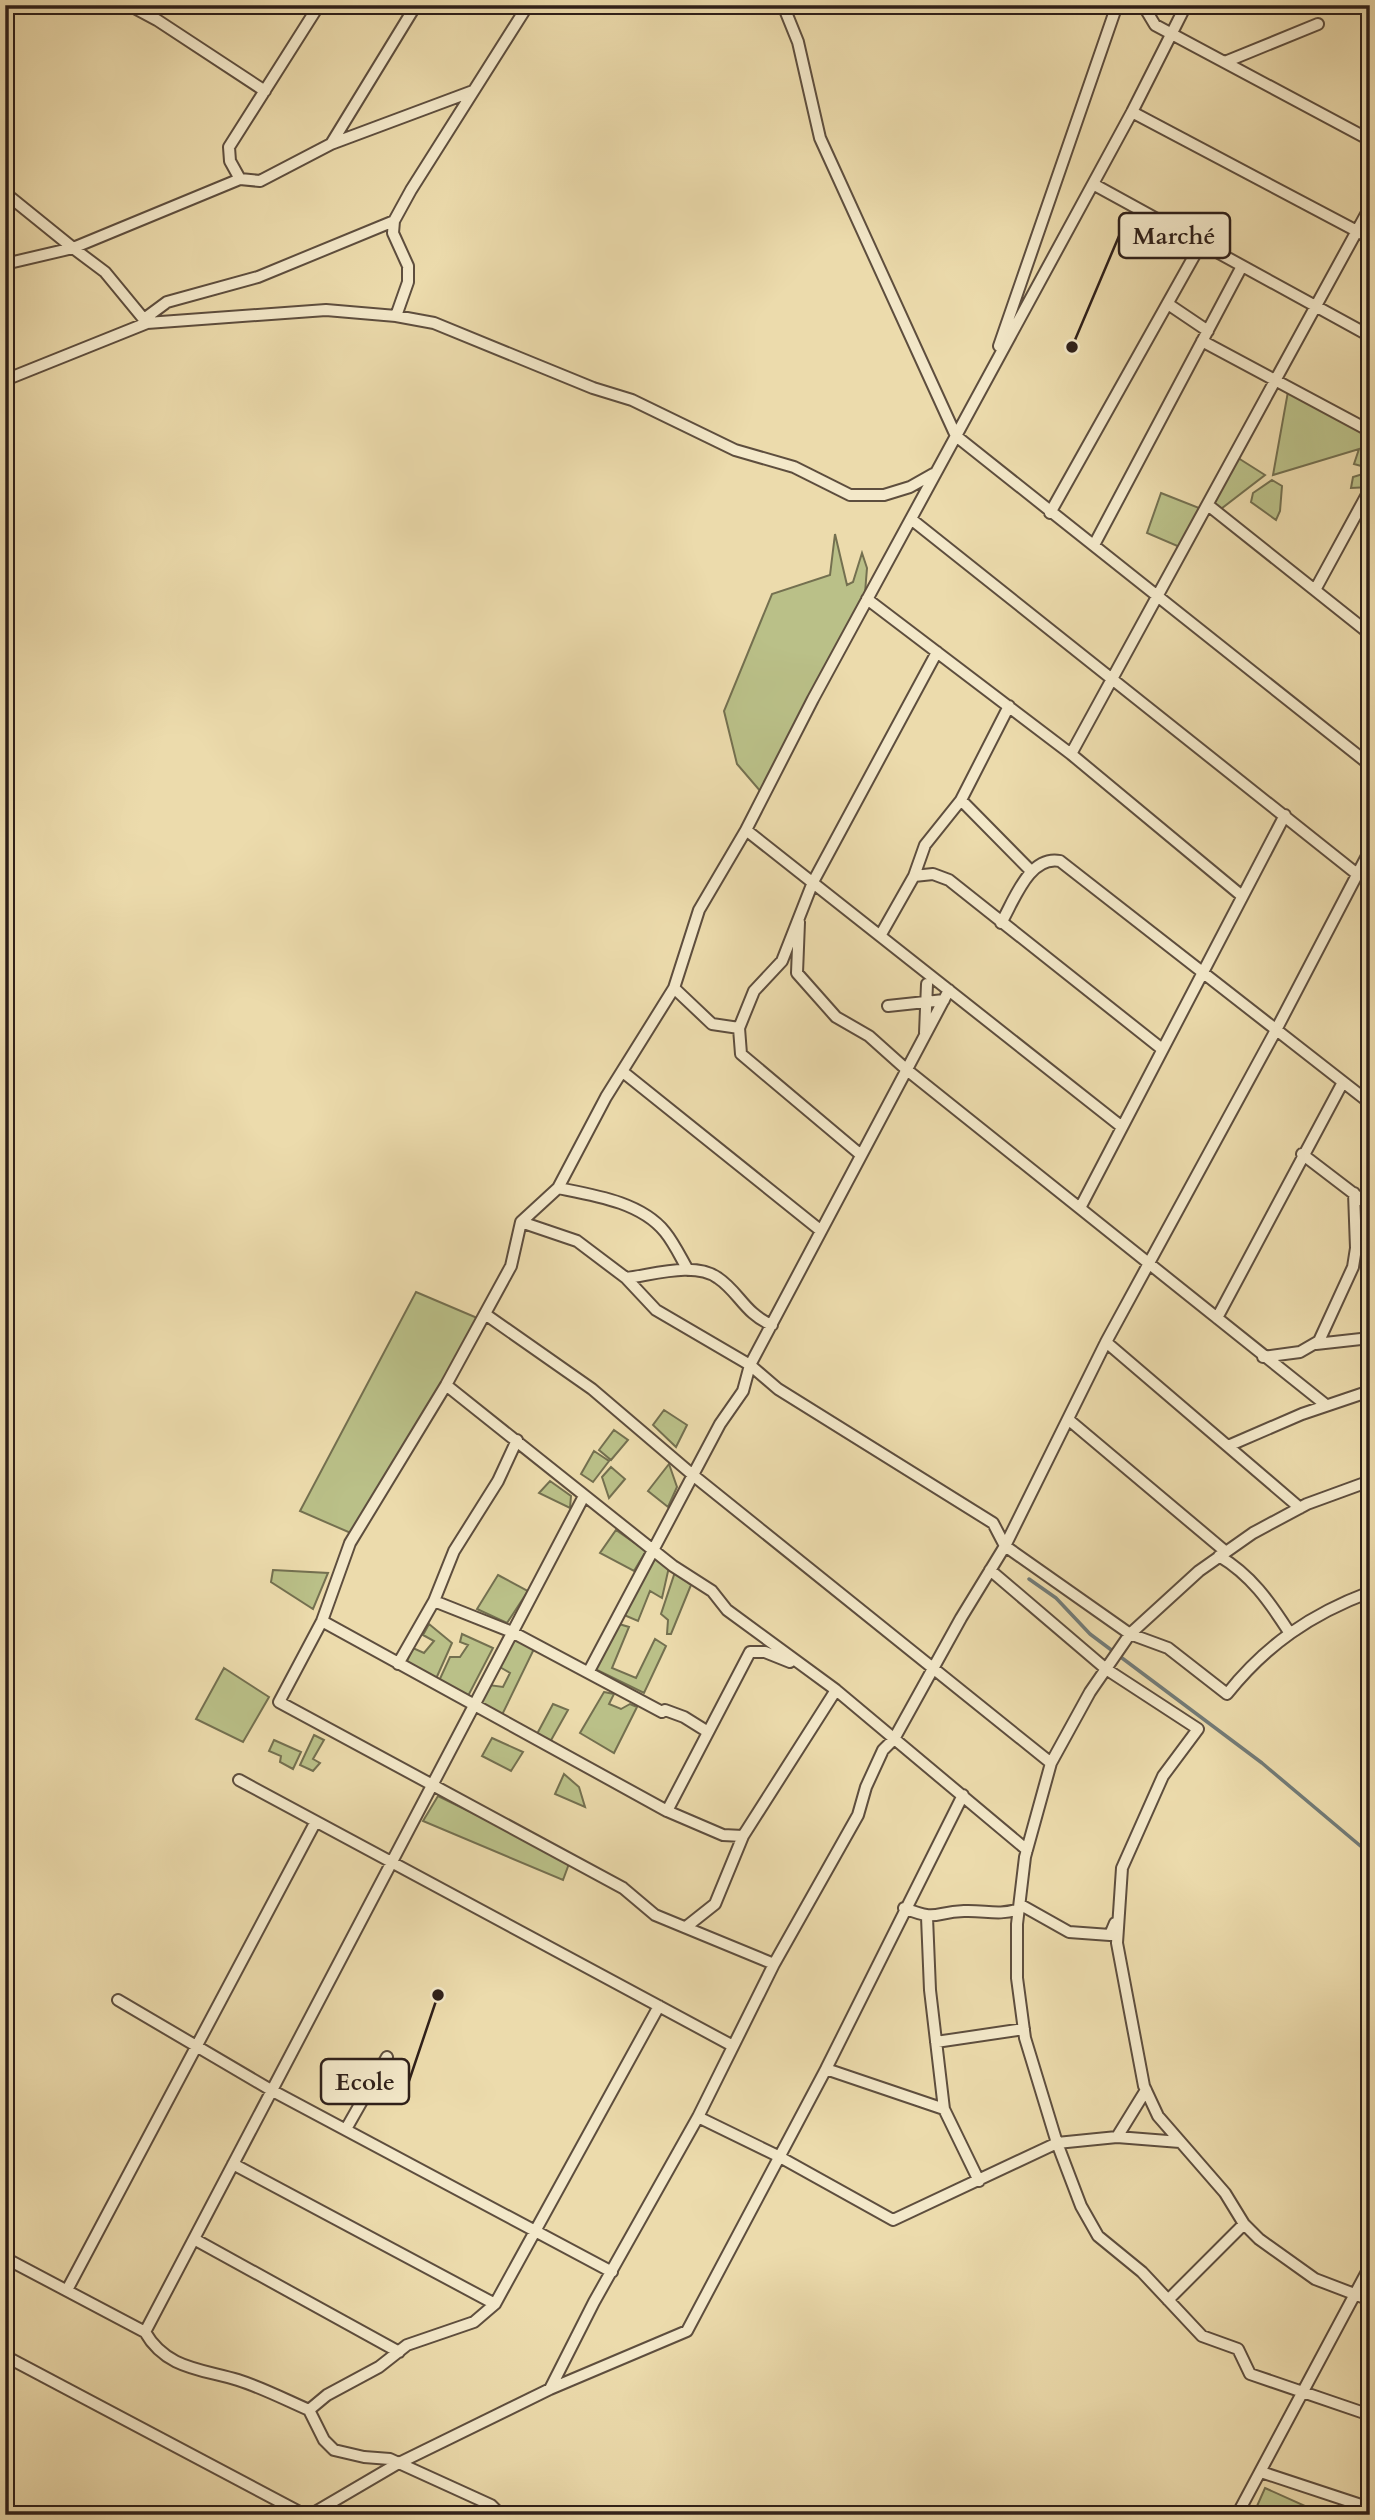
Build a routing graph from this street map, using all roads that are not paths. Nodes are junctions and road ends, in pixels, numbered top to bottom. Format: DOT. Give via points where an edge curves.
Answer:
graph roads {
  1 [pos="129,5"];
  2 [pos="318,5"];
  3 [pos="416,5"];
  4 [pos="528,5"];
  5 [pos="783,5"];
  6 [pos="1117,5"];
  7 [pos="1143,5"];
  8 [pos="1186,5"];
  9 [pos="1318,24"];
  10 [pos="1170,34"];
  11 [pos="1224,62"];
  12 [pos="265,91"];
  13 [pos="473,91"];
  14 [pos="1132,113"];
  15 [pos="1370,140"];
  16 [pos="331,144"];
  17 [pos="240,179"];
  18 [pos="1093,184"];
  19 [pos="5,193"];
  20 [pos="1370,207"];
  21 [pos="394,221"];
  22 [pos="1357,231"];
  23 [pos="1370,238"];
  24 [pos="1202,242"];
  25 [pos="73,248"];
  26 [pos="5,264"];
  27 [pos="1241,268"];
  28 [pos="1168,304"];
  29 [pos="1316,307"];
  30 [pos="396,316"];
  31 [pos="146,321"];
  32 [pos="1205,336"];
  33 [pos="1370,336"];
  34 [pos="989,376"];
  35 [pos="1277,379"];
  36 [pos="5,380"];
  37 [pos="1370,431"];
  38 [pos="956,436"];
  39 [pos="937,470"];
  40 [pos="1370,489"];
  41 [pos="1208,505"];
  42 [pos="1051,513"];
  43 [pos="911,519"];
  44 [pos="1094,545"];
  45 [pos="1315,590"];
  46 [pos="1159,598"];
  47 [pos="867,599"];
  48 [pos="1370,634"];
  49 [pos="937,652"];
  50 [pos="1113,682"];
  51 [pos="1009,706"];
  52 [pos="1071,754"];
  53 [pos="1370,765"];
  54 [pos="961,800"];
  55 [pos="1285,815"];
  56 [pos="746,830"];
  57 [pos="1370,850"];
  58 [pos="1031,871"];
  59 [pos="1357,874"];
  60 [pos="914,876"];
  61 [pos="813,882"];
  62 [pos="1242,896"];
  63 [pos="799,922"];
  64 [pos="1000,923"];
  65 [pos="880,936"];
  66 [pos="1204,972"];
  67 [pos="927,984"];
  68 [pos="674,988"];
  69 [pos="947,995"];
  70 [pos="926,1003"];
  71 [pos="888,1006"];
  72 [pos="739,1028"];
  73 [pos="1276,1030"];
  74 [pos="925,1036"];
  75 [pos="1162,1049"];
  76 [pos="907,1070"];
  77 [pos="622,1072"];
  78 [pos="1343,1082"];
  79 [pos="1370,1104"];
  80 [pos="1122,1126"];
  81 [pos="1302,1154"];
  82 [pos="861,1155"];
  83 [pos="558,1188"];
  84 [pos="1354,1193"];
  85 [pos="1370,1206"];
  86 [pos="1080,1208"];
  87 [pos="521,1222"];
  88 [pos="820,1230"];
  89 [pos="1148,1263"];
  90 [pos="688,1270"];
  91 [pos="626,1278"];
  92 [pos="485,1314"];
  93 [pos="1217,1318"];
  94 [pos="772,1325"];
  95 [pos="1370,1338"];
  96 [pos="1106,1342"];
  97 [pos="1316,1345"];
  98 [pos="1262,1357"];
  99 [pos="750,1365"];
  100 [pos="446,1385"];
  101 [pos="1370,1391"];
  102 [pos="1326,1405"];
  103 [pos="1069,1420"];
  104 [pos="517,1440"];
  105 [pos="1228,1446"];
  106 [pos="694,1476"];
  107 [pos="1370,1481"];
  108 [pos="584,1496"];
  109 [pos="1300,1508"];
  110 [pos="1005,1546"];
  111 [pos="653,1549"];
  112 [pos="1223,1554"];
  113 [pos="990,1570"];
  114 [pos="1370,1591"];
  115 [pos="434,1601"];
  116 [pos="322,1621"];
  117 [pos="512,1632"];
  118 [pos="1289,1632"];
  119 [pos="1130,1634"];
  120 [pos="398,1664"];
  121 [pos="934,1668"];
  122 [pos="1106,1669"];
  123 [pos="808,1670"];
  124 [pos="589,1671"];
  125 [pos="836,1690"];
  126 [pos="473,1707"];
  127 [pos="708,1732"];
  128 [pos="894,1739"];
  129 [pos="1051,1763"];
  130 [pos="239,1780"];
  131 [pos="433,1784"];
  132 [pos="963,1795"];
  133 [pos="667,1811"];
  134 [pos="315,1823"];
  135 [pos="743,1836"];
  136 [pos="1027,1850"];
  137 [pos="390,1862"];
  138 [pos="1020,1907"];
  139 [pos="905,1908"];
  140 [pos="927,1917"];
  141 [pos="1117,1918"];
  142 [pos="686,1927"];
  143 [pos="774,1964"];
  144 [pos="118,2000"];
  145 [pos="659,2006"];
  146 [pos="1024,2029"];
  147 [pos="936,2042"];
  148 [pos="197,2046"];
  149 [pos="733,2046"];
  150 [pos="387,2057"];
  151 [pos="826,2068"];
  152 [pos="271,2090"];
  153 [pos="1146,2090"];
  154 [pos="944,2109"];
  155 [pos="698,2117"];
  156 [pos="346,2129"];
  157 [pos="1117,2137"];
  158 [pos="1180,2142"];
  159 [pos="1056,2143"];
  160 [pos="778,2156"];
  161 [pos="233,2164"];
  162 [pos="979,2181"];
  163 [pos="1244,2224"];
  164 [pos="537,2231"];
  165 [pos="194,2239"];
  166 [pos="5,2258"];
  167 [pos="1370,2266"];
  168 [pos="612,2272"];
  169 [pos="67,2291"];
  170 [pos="1354,2296"];
  171 [pos="1168,2300"];
  172 [pos="1370,2300"];
  173 [pos="495,2304"];
  174 [pos="145,2332"];
  175 [pos="399,2351"];
  176 [pos="5,2356"];
  177 [pos="550,2389"];
  178 [pos="1303,2391"];
  179 [pos="309,2410"];
  180 [pos="1370,2415"];
  181 [pos="397,2464"];
  182 [pos="1261,2472"];
  183 [pos="1370,2508"];
  184 [pos="1350,2510"];
  185 [pos="305,2515"];
  186 [pos="310,2515"];
  187 [pos="501,2515"];
  188 [pos="1237,2515"];
  1 -- 12 [label="street"];
  2 -- 12 [label="street"];
  3 -- 16 [label="street"];
  4 -- 13 [label="street"];
  5 -- 38 [label="street" via="799,42 821,138"];
  6 -- 34 [label="street"];
  7 -- 10 [label="street" via="1155,25"];
  8 -- 10 [label="street"];
  9 -- 11 [label="street"];
  10 -- 11 [label="street"];
  10 -- 14 [label="street"];
  11 -- 15 [label="street"];
  12 -- 17 [label="street" via="229,147 230,161"];
  13 -- 16 [label="street"];
  13 -- 21 [label="street"];
  14 -- 18 [label="street"];
  14 -- 22 [label="street"];
  16 -- 17 [label="street" via="260,181"];
  17 -- 25 [label="street"];
  18 -- 24 [label="street"];
  18 -- 34 [label="street"];
  19 -- 25 [label="street"];
  20 -- 22 [label="street"];
  21 -- 30 [label="street" via="394,241 408,266 408,282"];
  21 -- 31 [label="street" via="258,277 167,302"];
  22 -- 23 [label="street"];
  22 -- 29 [label="street"];
  24 -- 27 [label="street"];
  24 -- 28 [label="street"];
  25 -- 26 [label="street"];
  25 -- 31 [label="street" via="106,272"];
  27 -- 29 [label="street"];
  27 -- 32 [label="street"];
  28 -- 32 [label="street"];
  28 -- 42 [label="street"];
  29 -- 33 [label="street"];
  29 -- 35 [label="street"];
  30 -- 31 [label="street" via="326,310"];
  30 -- 39 [label="street" via="434,323 632,400 734,450 794,467 850,495 884,495 910,487"];
  31 -- 36 [label="street"];
  32 -- 35 [label="street"];
  32 -- 44 [label="street"];
  34 -- 38 [label="street"];
  35 -- 37 [label="street"];
  35 -- 41 [label="street"];
  38 -- 39 [label="street"];
  38 -- 42 [label="street"];
  39 -- 43 [label="street"];
  40 -- 45 [label="street"];
  41 -- 45 [label="street"];
  41 -- 46 [label="street"];
  42 -- 44 [label="street"];
  43 -- 47 [label="street"];
  43 -- 50 [label="street"];
  44 -- 46 [label="street"];
  45 -- 48 [label="street"];
  46 -- 50 [label="street"];
  46 -- 53 [label="street"];
  47 -- 49 [label="street"];
  47 -- 56 [label="street"];
  49 -- 51 [label="street"];
  49 -- 61 [label="street"];
  50 -- 52 [label="street"];
  50 -- 55 [label="street"];
  51 -- 52 [label="street"];
  51 -- 54 [label="street"];
  52 -- 62 [label="street"];
  54 -- 58 [label="street"];
  54 -- 60 [label="street" via="925,845"];
  55 -- 59 [label="street"];
  55 -- 62 [label="street"];
  56 -- 61 [label="street"];
  56 -- 68 [label="street" via="699,910"];
  57 -- 59 [label="street"];
  58 -- 64 [label="street"];
  58 -- 66 [label="street" via="1044,862 1060,860"];
  59 -- 73 [label="street"];
  60 -- 64 [label="street" via="933,874 949,880"];
  60 -- 65 [label="street"];
  61 -- 63 [label="street"];
  61 -- 65 [label="street"];
  62 -- 66 [label="street"];
  63 -- 72 [label="street" via="782,961 754,991"];
  63 -- 76 [label="street" via="797,973 836,1017 869,1036"];
  64 -- 75 [label="street"];
  65 -- 69 [label="street"];
  66 -- 73 [label="street"];
  66 -- 75 [label="street"];
  67 -- 70 [label="street"];
  68 -- 72 [label="street" via="712,1024"];
  68 -- 77 [label="street"];
  69 -- 70 [label="street"];
  69 -- 74 [label="street"];
  69 -- 80 [label="street"];
  70 -- 71 [label="street"];
  70 -- 74 [label="street"];
  72 -- 82 [label="street" via="741,1054"];
  73 -- 78 [label="street"];
  73 -- 89 [label="street"];
  74 -- 76 [label="street"];
  75 -- 80 [label="street"];
  76 -- 82 [label="street"];
  76 -- 86 [label="street"];
  77 -- 83 [label="street"];
  77 -- 88 [label="street"];
  78 -- 79 [label="street"];
  78 -- 81 [label="street"];
  80 -- 86 [label="street"];
  81 -- 84 [label="street"];
  81 -- 93 [label="street"];
  82 -- 88 [label="street"];
  83 -- 87 [label="street"];
  83 -- 90 [label="street" via="604,1197 643,1214 664,1230"];
  84 -- 85 [label="street"];
  84 -- 97 [label="street" via="1353,1266"];
  86 -- 89 [label="street"];
  87 -- 91 [label="street" via="577,1241"];
  87 -- 92 [label="street" via="511,1266"];
  88 -- 94 [label="street"];
  89 -- 93 [label="street"];
  89 -- 96 [label="street"];
  90 -- 91 [label="street"];
  90 -- 94 [label="street" via="718,1277 743,1306"];
  91 -- 99 [label="street" via="656,1310"];
  92 -- 100 [label="street"];
  92 -- 106 [label="street" via="592,1389"];
  93 -- 98 [label="street"];
  94 -- 99 [label="street"];
  95 -- 97 [label="street"];
  96 -- 103 [label="street"];
  96 -- 105 [label="street"];
  97 -- 98 [label="street"];
  98 -- 102 [label="street"];
  99 -- 106 [label="street" via="743,1391"];
  99 -- 110 [label="street" via="778,1389 993,1523"];
  100 -- 104 [label="street"];
  100 -- 116 [label="street" via="350,1542"];
  101 -- 102 [label="street"];
  102 -- 105 [label="street"];
  103 -- 110 [label="street"];
  103 -- 112 [label="street"];
  104 -- 108 [label="street"];
  104 -- 115 [label="street" via="498,1481 454,1551"];
  105 -- 109 [label="street"];
  106 -- 111 [label="street"];
  106 -- 121 [label="street"];
  107 -- 109 [label="street"];
  108 -- 111 [label="street"];
  108 -- 117 [label="street"];
  109 -- 112 [label="street"];
  110 -- 113 [label="street"];
  110 -- 119 [label="street"];
  111 -- 123 [label="street"];
  111 -- 124 [label="street"];
  112 -- 118 [label="street" via="1254,1582"];
  112 -- 119 [label="street"];
  113 -- 121 [label="street"];
  113 -- 122 [label="street"];
  114 -- 118 [label="street"];
  115 -- 117 [label="street"];
  115 -- 120 [label="street"];
  116 -- 120 [label="street"];
  116 -- 131 [label="street" via="279,1702"];
  117 -- 124 [label="street"];
  117 -- 126 [label="street"];
  118 -- 119 [label="street" via="1244,1672 1227,1694 1168,1648"];
  119 -- 122 [label="street"];
  120 -- 126 [label="street"];
  121 -- 128 [label="street"];
  121 -- 129 [label="street"];
  122 -- 129 [label="street"];
  122 -- 141 [label="street" via="1198,1729 1163,1776 1129,1849 1122,1868"];
  123 -- 125 [label="street"];
  123 -- 127 [label="street" via="765,1652 750,1653"];
  124 -- 127 [label="street"];
  125 -- 128 [label="street"];
  125 -- 135 [label="street"];
  126 -- 131 [label="street"];
  126 -- 133 [label="street"];
  127 -- 133 [label="street"];
  128 -- 132 [label="street"];
  128 -- 143 [label="street" via="883,1750 858,1815"];
  129 -- 136 [label="street"];
  130 -- 134 [label="street"];
  131 -- 137 [label="street"];
  131 -- 142 [label="street" via="623,1888 655,1915"];
  132 -- 136 [label="street"];
  132 -- 139 [label="street"];
  133 -- 135 [label="street" via="723,1835"];
  134 -- 137 [label="street"];
  134 -- 148 [label="street"];
  135 -- 142 [label="street" via="715,1904"];
  136 -- 138 [label="street"];
  137 -- 145 [label="street"];
  137 -- 152 [label="street"];
  138 -- 140 [label="street" via="996,1915 966,1911"];
  138 -- 141 [label="street" via="1069,1932 1110,1935"];
  138 -- 146 [label="street" via="1017,1978"];
  139 -- 140 [label="street"];
  139 -- 151 [label="street"];
  140 -- 147 [label="street"];
  141 -- 153 [label="street" via="1124,1988"];
  142 -- 143 [label="street"];
  143 -- 149 [label="street"];
  144 -- 148 [label="street"];
  145 -- 149 [label="street"];
  145 -- 164 [label="street"];
  146 -- 147 [label="street"];
  146 -- 159 [label="street"];
  147 -- 154 [label="street"];
  148 -- 152 [label="street"];
  148 -- 169 [label="street"];
  149 -- 155 [label="street"];
  150 -- 156 [label="street"];
  151 -- 154 [label="street"];
  151 -- 160 [label="street"];
  152 -- 156 [label="street"];
  152 -- 161 [label="street"];
  153 -- 157 [label="street"];
  153 -- 158 [label="street" via="1158,2116"];
  154 -- 162 [label="street"];
  155 -- 160 [label="street"];
  155 -- 168 [label="street"];
  156 -- 164 [label="street"];
  157 -- 158 [label="street"];
  157 -- 159 [label="street"];
  158 -- 163 [label="street" via="1225,2193"];
  159 -- 162 [label="street"];
  159 -- 171 [label="street" via="1089,2225"];
  160 -- 162 [label="street" via="893,2220"];
  160 -- 177 [label="street" via="687,2331"];
  161 -- 165 [label="street"];
  161 -- 173 [label="street"];
  163 -- 170 [label="street" via="1315,2279"];
  163 -- 171 [label="street"];
  164 -- 168 [label="street"];
  164 -- 173 [label="street"];
  165 -- 174 [label="street"];
  165 -- 175 [label="street"];
  166 -- 169 [label="street"];
  167 -- 170 [label="street"];
  168 -- 177 [label="street"];
  169 -- 174 [label="street"];
  170 -- 172 [label="street"];
  170 -- 178 [label="street"];
  171 -- 178 [label="street" via="1202,2336 1238,2349 1250,2374"];
  173 -- 175 [label="street" via="474,2322"];
  174 -- 179 [label="street" via="156,2349 177,2363 237,2380"];
  175 -- 179 [label="street"];
  176 -- 185 [label="street"];
  177 -- 181 [label="street"];
  178 -- 180 [label="street"];
  178 -- 182 [label="street"];
  179 -- 181 [label="street" via="334,2450"];
  181 -- 186 [label="street"];
  181 -- 187 [label="street" via="491,2505"];
  182 -- 184 [label="street"];
  182 -- 188 [label="street"];
  183 -- 184 [label="street"];
}
